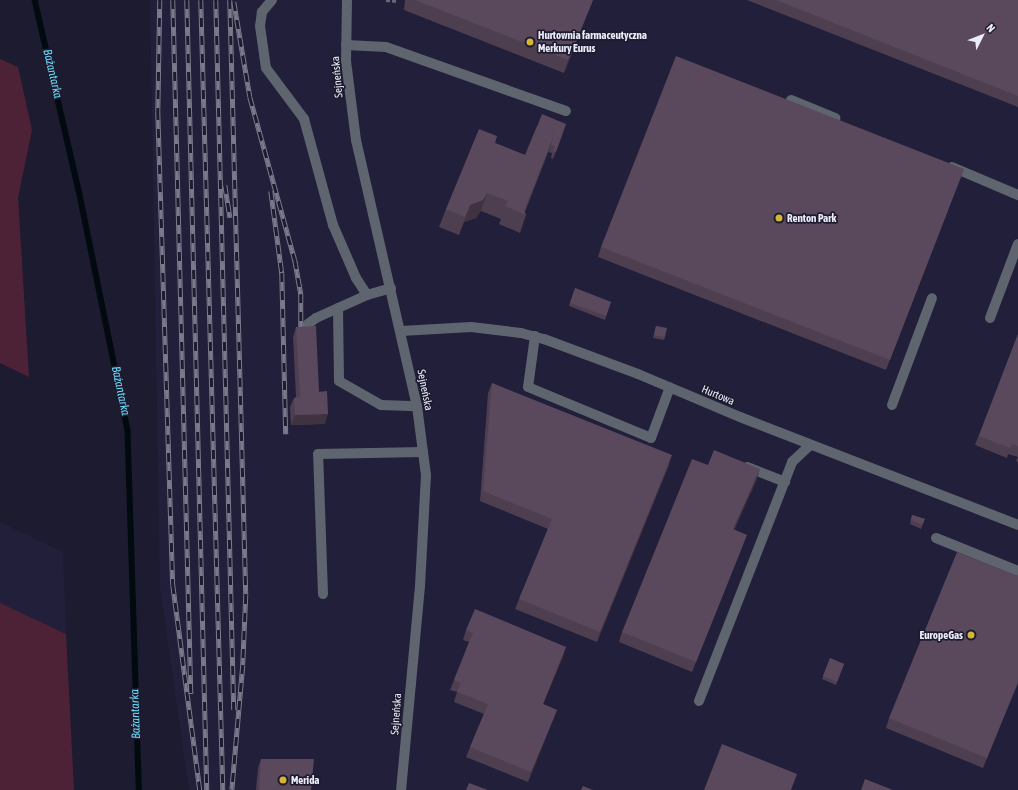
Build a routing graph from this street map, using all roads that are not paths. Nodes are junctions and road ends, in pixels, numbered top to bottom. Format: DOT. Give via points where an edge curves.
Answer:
graph roads {
  1 [pos="272,0"];
  2 [pos="347,0"];
  3 [pos="346,45"];
  4 [pos="791,100"];
  5 [pos="566,111"];
  6 [pos="842,121"];
  7 [pos="945,164"];
  8 [pos="1018,195"];
  9 [pos="1018,244"];
  10 [pos="391,288"];
  11 [pos="367,295"];
  12 [pos="932,298"];
  13 [pos="338,308"];
  14 [pos="990,318"];
  15 [pos="307,331"];
  16 [pos="401,331"];
  17 [pos="535,336"];
  18 [pos="670,387"];
  19 [pos="892,405"];
  20 [pos="417,406"];
  21 [pos="810,445"];
  22 [pos="423,452"];
  23 [pos="733,462"];
  24 [pos="785,482"];
  25 [pos="1018,525"];
  26 [pos="936,538"];
  27 [pos="1018,570"];
  28 [pos="323,594"];
  29 [pos="699,701"];
  30 [pos="401,790"];
  1 -- 11 [label="street" via="262,12 260,26 266,68 304,119 333,225 356,278"];
  2 -- 3 [label="street, Sejneńska"];
  3 -- 5 [label="street" via="386,47"];
  3 -- 10 [label="street, Sejneńska" via="356,140"];
  4 -- 6 [label="street"];
  7 -- 8 [label="street"];
  9 -- 14 [label="street"];
  10 -- 11 [label="street"];
  10 -- 16 [label="street, Sejneńska"];
  11 -- 13 [label="street"];
  12 -- 19 [label="street"];
  13 -- 15 [label="street" via="316,318 308,324"];
  13 -- 20 [label="street" via="339,381 381,405"];
  16 -- 17 [label="street, Hurtowa" via="411,328 471,327"];
  16 -- 20 [label="street, Sejneńska"];
  17 -- 18 [label="street, Hurtowa"];
  17 -- 18 [label="street" via="528,387 651,438"];
  18 -- 21 [label="street, Hurtowa"];
  20 -- 22 [label="street, Sejneńska"];
  21 -- 24 [label="street" via="792,462"];
  21 -- 25 [label="street, Hurtowa"];
  22 -- 28 [label="street" via="318,454"];
  22 -- 30 [label="street, Sejneńska" via="426,475 420,586"];
  23 -- 24 [label="street"];
  24 -- 29 [label="street"];
  26 -- 27 [label="street"];
}
